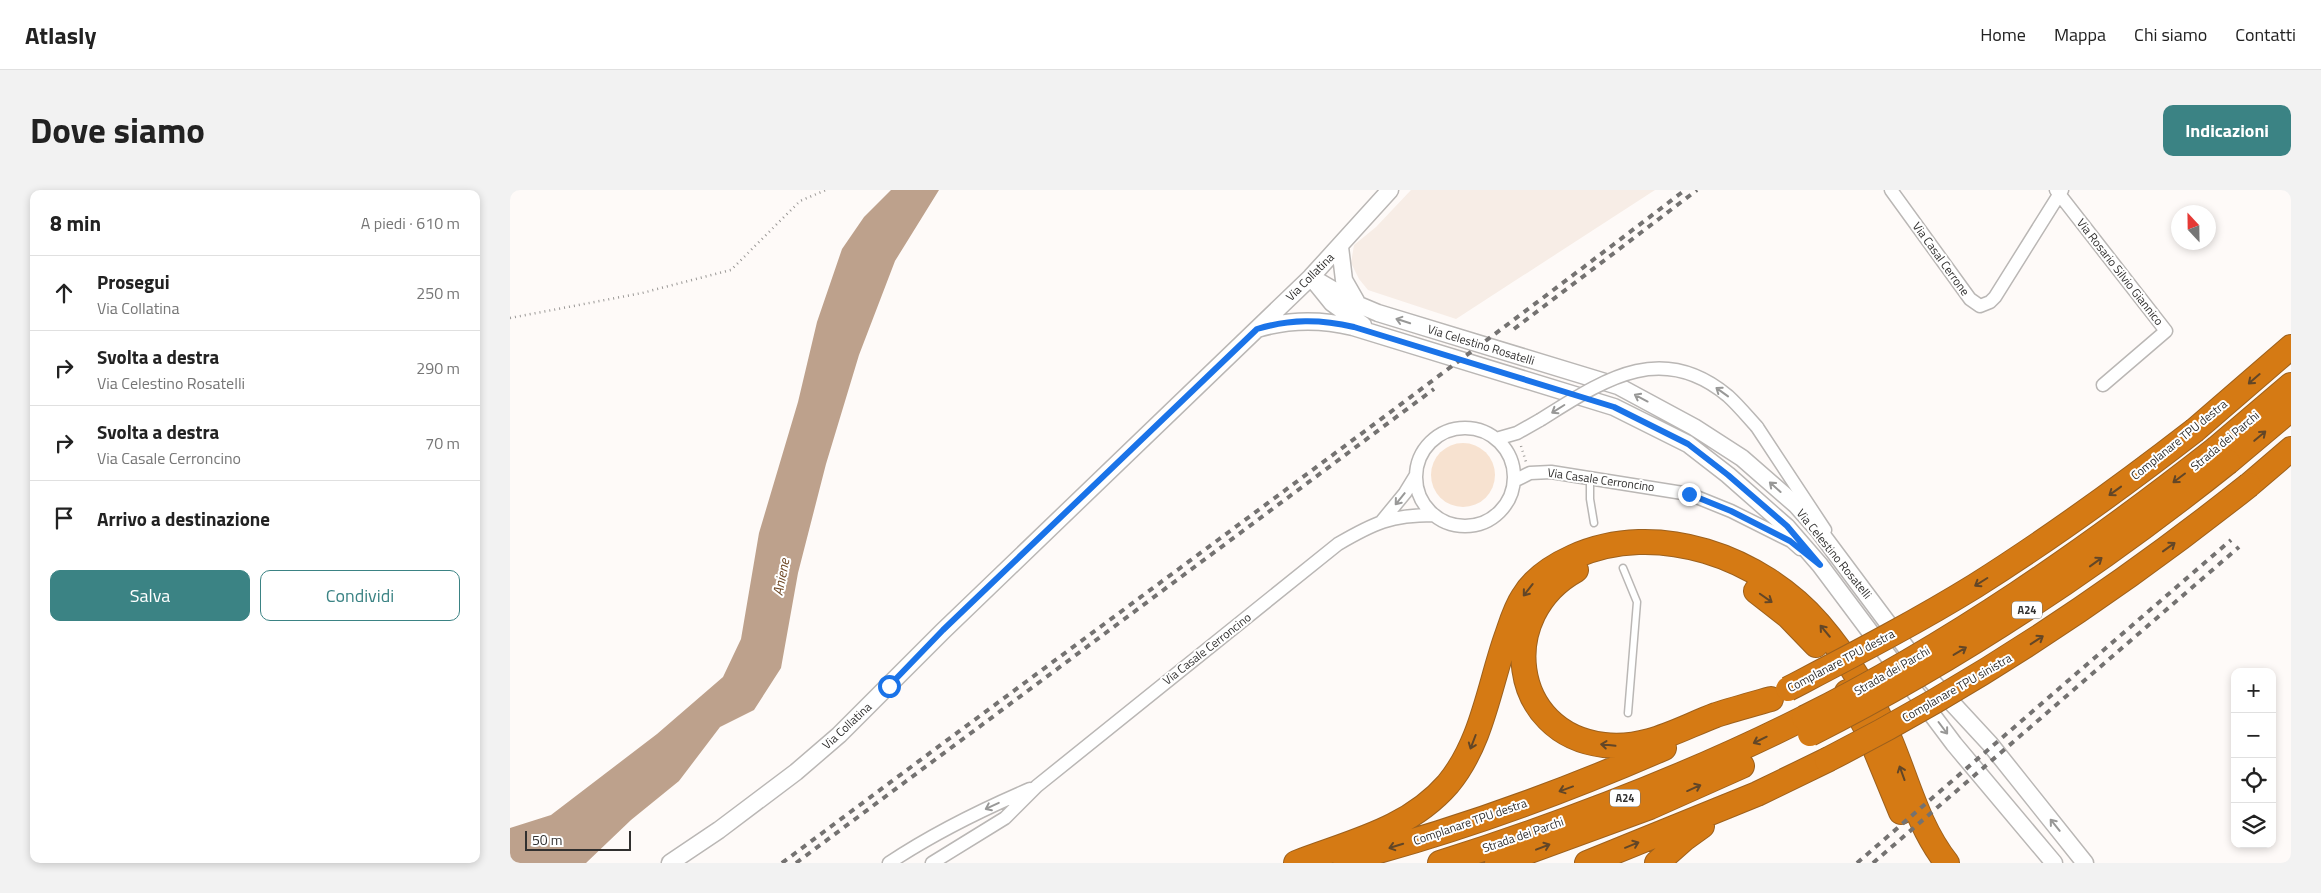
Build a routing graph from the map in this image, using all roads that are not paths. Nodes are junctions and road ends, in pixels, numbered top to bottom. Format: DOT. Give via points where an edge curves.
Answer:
graph roads {
  1 [pos="1390,190"];
  2 [pos="1891,190"];
  3 [pos="2059,191"];
  4 [pos="1340,247"];
  5 [pos="1311,277"];
  6 [pos="1359,305"];
  7 [pos="1257,329"];
  8 [pos="1374,332"];
  9 [pos="2291,347"];
  10 [pos="2103,385"];
  11 [pos="2291,385"];
  12 [pos="2291,409"];
  13 [pos="1496,439"];
  14 [pos="2291,449"];
  15 [pos="2223,455"];
  16 [pos="1416,475"];
  17 [pos="1590,477"];
  18 [pos="1514,481"];
  19 [pos="1433,515"];
  20 [pos="1382,521"];
  21 [pos="1594,523"];
  22 [pos="1820,565"];
  23 [pos="1622,568"];
  24 [pos="1866,592"];
  25 [pos="1780,694"];
  26 [pos="1628,712"];
  27 [pos="1807,726"];
  28 [pos="1037,786"];
  29 [pos="1757,794"];
  30 [pos="670,863"];
  31 [pos="889,863"];
  32 [pos="932,863"];
  33 [pos="1296,863"];
  34 [pos="1331,863"];
  35 [pos="1440,863"];
  36 [pos="1497,863"];
  37 [pos="1586,863"];
  38 [pos="1657,863"];
  39 [pos="1931,863"];
  40 [pos="1947,863"];
  41 [pos="2054,863"];
  42 [pos="2086,863"];
  1 -- 4 [label="street, Via Collatina"];
  2 -- 3 [label="street, Via Casal Cerrone" via="1970,299 1980,306 1995,297"];
  3 -- 10 [label="street, Via Rosario Silvio Giannico" via="2166,331"];
  4 -- 5 [label="street, Via Collatina"];
  4 -- 6 [label="street" via="1344,280"];
  5 -- 6 [label="street, Via Celestino Rosatelli"];
  5 -- 7 [label="street, Via Collatina"];
  5 -- 8 [label="street, Via Celestino Rosatelli" via="1332,303"];
  24 -- 6 [label="street, Via Celestino Rosatelli, one-way" via="1796,505 1742,458 1694,427 1618,386"];
  7 -- 8 [label="street, Via Celestino Rosatelli" via="1304,320 1331,322"];
  7 -- 30 [label="street, Via Collatina" via="943,630 839,735 796,772"];
  8 -- 22 [label="street, Via Celestino Rosatelli" via="1614,407 1688,444 1787,526"];
  9 -- 25 [label="highway, Complanare TPU destra, one-way, bridge" via="2195,430 2002,569 1916,621"];
  11 -- 15 [label="highway, Strada dei Parchi / A24"];
  15 -- 12 [label="highway, Strada dei Parchi / A24, one-way"];
  13 -- 16 [label="street, Via Casale Cerroncino" via="1468,428 1438,436 1426,447"];
  13 -- 18 [label="street" via="1513,465"];
  24 -- 13 [label="street, one-way, bridge" via="1757,426 1728,396 1689,373 1665,369 1631,371 1608,380 1517,433"];
  29 -- 14 [label="highway, Complanare TPU sinistra, one-way, bridge" via="1937,700 2086,608 2249,485"];
  15 -- 27 [label="highway, Strada dei Parchi / A24, bridge" via="2137,533 2017,616 1916,677"];
  16 -- 19 [label="street" via="1418,490"];
  16 -- 20 [label="street, Via Casale Cerroncino, one-way"];
  17 -- 18 [label="street, Via Casale Cerroncino" via="1530,473"];
  17 -- 21 [label="lane"];
  17 -- 22 [label="street, Via Casale Cerroncino" via="1689,494 1790,541"];
  18 -- 19 [label="street, Via Casale Cerroncino" via="1509,498 1499,512 1484,522 1466,526 1449,524"];
  19 -- 20 [label="street, Via Casale Cerroncino" via="1406,515"];
  20 -- 28 [label="street, Via Casale Cerroncino" via="1338,544"];
  22 -- 41 [label="street, Via Celestino Rosatelli, one-way" via="1954,744"];
  23 -- 26 [label="lane" via="1637,602"];
  42 -- 24 [label="street, Via Celestino Rosatelli, one-way" via="1990,744 1928,677"];
  25 -- 34 [label="highway, Complanare TPU destra, one-way" via="1676,744 1568,788 1396,847"];
  25 -- 39 [label="highway, one-way" via="1648,742 1617,746 1582,740 1559,728 1533,699 1524,672 1525,634 1537,607 1556,584 1601,561 1635,556 1658,557 1709,569 1745,584 1793,620 1833,669 1864,725 1906,822"];
  27 -- 35 [label="highway, Strada dei Parchi / A24, one-way" via="1629,797"];
  36 -- 27 [label="highway, Strada dei Parchi / A24, one-way" via="1678,795"];
  28 -- 31 [label="street, Via Casale Cerroncino, one-way" via="964,819 918,843"];
  28 -- 32 [label="street, Via Casale Cerroncino" via="1005,818"];
  37 -- 29 [label="highway, Complanare TPU sinistra, one-way"];
  29 -- 38 [label="highway" via="1690,834"];
  40 -- 33 [label="highway, one-way" via="1922,822 1869,696 1832,640 1805,609 1768,580 1728,559 1693,549 1640,542 1605,546 1580,554 1548,571 1523,595 1470,750 1438,794 1387,830"];
}
